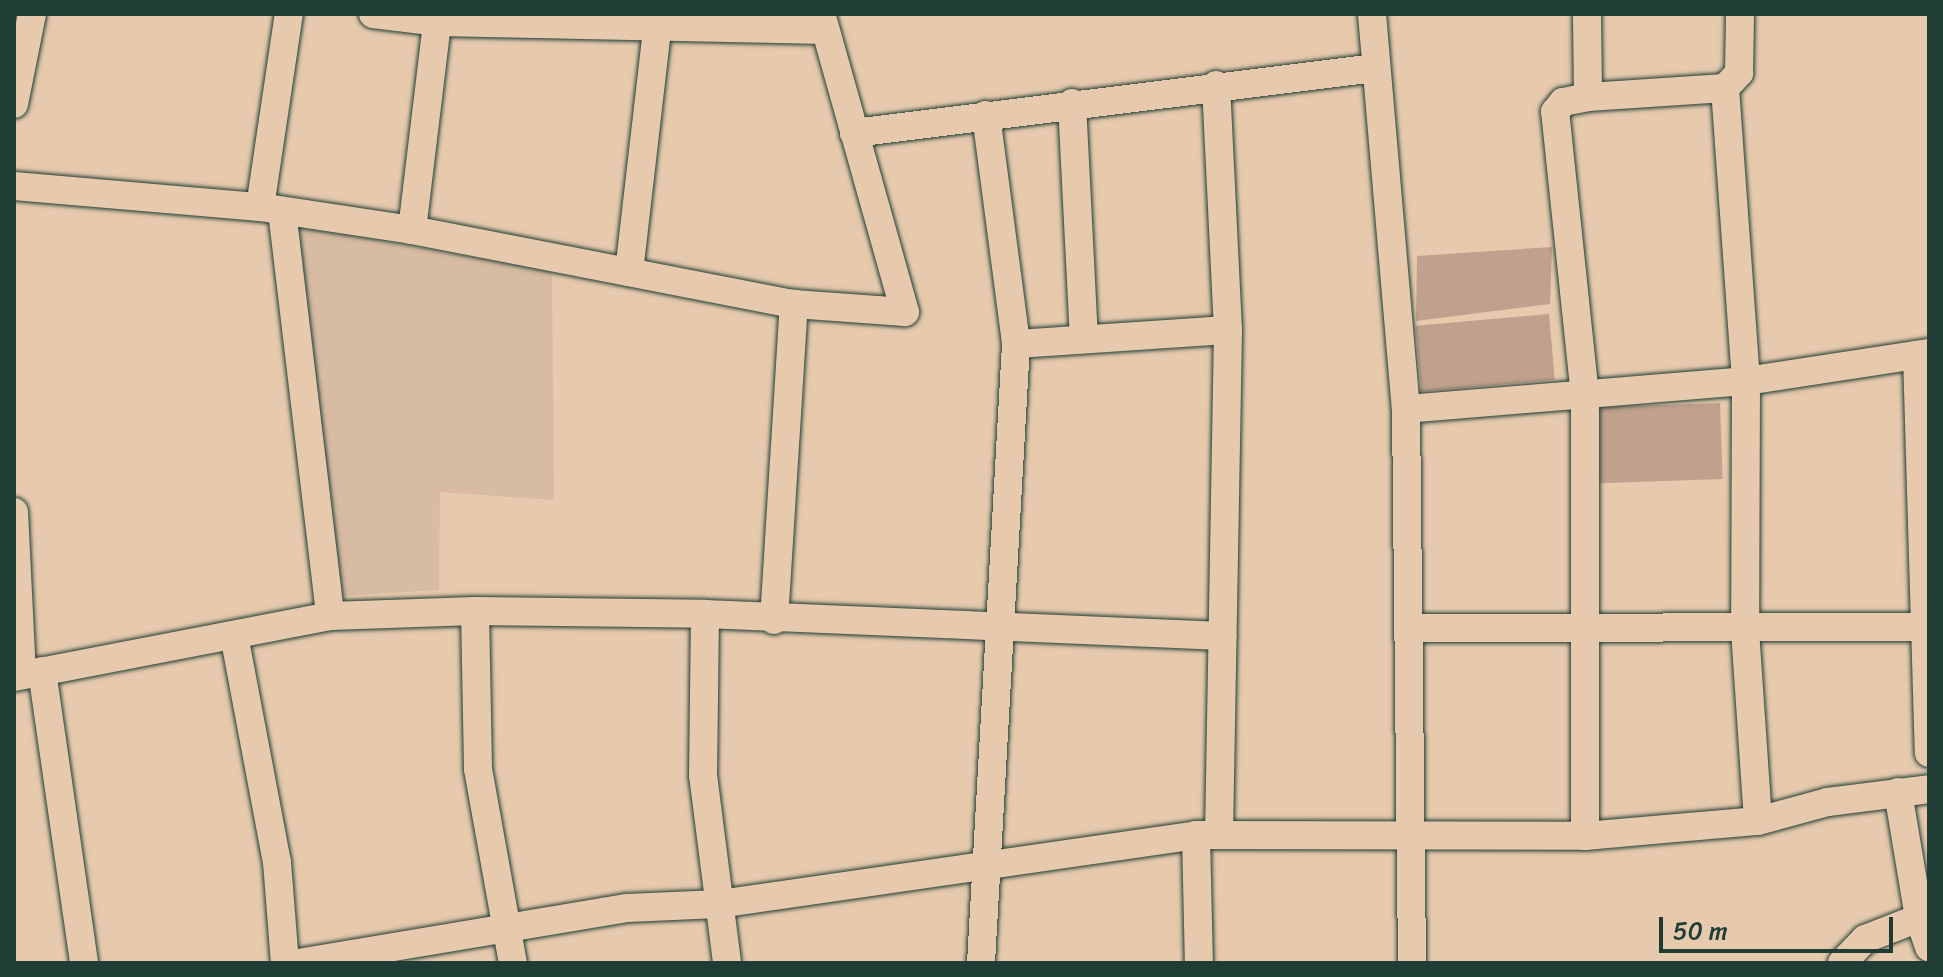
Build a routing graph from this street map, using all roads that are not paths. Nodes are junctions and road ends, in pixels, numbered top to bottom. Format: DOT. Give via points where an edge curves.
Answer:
graph roads {
  1 [pos="32,14"];
  2 [pos="289,14"];
  3 [pos="373,14"];
  4 [pos="1372,14"];
  5 [pos="1587,14"];
  6 [pos="1740,14"];
  7 [pos="438,18"];
  8 [pos="659,20"];
  9 [pos="823,22"];
  10 [pos="1375,68"];
  11 [pos="1216,85"];
  12 [pos="1725,88"];
  13 [pos="1588,97"];
  14 [pos="1072,103"];
  15 [pos="14,104"];
  16 [pos="986,115"];
  17 [pos="854,133"];
  18 [pos="14,186"];
  19 [pos="271,209"];
  20 [pos="412,230"];
  21 [pos="629,272"];
  22 [pos="794,304"];
  23 [pos="1228,330"];
  24 [pos="1084,339"];
  25 [pos="1016,344"];
  26 [pos="1923,354"];
  27 [pos="1746,381"];
  28 [pos="1585,396"];
  29 [pos="1406,409"];
  30 [pos="14,512"];
  31 [pos="475,611"];
  32 [pos="705,614"];
  33 [pos="330,616"];
  34 [pos="774,620"];
  35 [pos="1002,625"];
  36 [pos="1926,627"];
  37 [pos="1409,628"];
  38 [pos="1745,630"];
  39 [pos="1582,631"];
  40 [pos="234,635"];
  41 [pos="1223,636"];
  42 [pos="26,674"];
  43 [pos="1929,753"];
  44 [pos="1929,789"];
  45 [pos="1898,792"];
  46 [pos="1758,821"];
  47 [pos="1207,835"];
  48 [pos="1585,836"];
  49 [pos="1412,839"];
  50 [pos="991,866"];
  51 [pos="719,904"];
  52 [pos="1919,918"];
  53 [pos="506,929"];
  54 [pos="1929,947"];
  55 [pos="84,963"];
  56 [pos="285,963"];
  57 [pos="298,963"];
  58 [pos="513,963"];
  59 [pos="727,963"];
  60 [pos="981,963"];
  61 [pos="1199,963"];
  62 [pos="1412,963"];
  63 [pos="1842,963"];
  1 -- 15 [label="street"];
  2 -- 19 [label="street"];
  3 -- 7 [label="street"];
  4 -- 10 [label="street"];
  5 -- 13 [label="street"];
  6 -- 12 [label="street" via="1739,73"];
  7 -- 8 [label="street"];
  7 -- 20 [label="street"];
  8 -- 9 [label="street"];
  8 -- 21 [label="street"];
  9 -- 17 [label="street"];
  10 -- 11 [label="street"];
  10 -- 29 [label="street"];
  11 -- 14 [label="street"];
  11 -- 23 [label="street"];
  12 -- 13 [label="street"];
  12 -- 27 [label="street"];
  13 -- 28 [label="street" via="1563,102 1555,112"];
  14 -- 16 [label="street"];
  14 -- 24 [label="street"];
  16 -- 17 [label="street"];
  16 -- 25 [label="street"];
  17 -- 22 [label="street" via="905,312"];
  18 -- 19 [label="street"];
  19 -- 20 [label="street"];
  19 -- 33 [label="street"];
  20 -- 21 [label="street"];
  21 -- 22 [label="street"];
  22 -- 34 [label="street"];
  23 -- 24 [label="street"];
  23 -- 41 [label="street"];
  24 -- 25 [label="street"];
  25 -- 35 [label="street"];
  26 -- 27 [label="street"];
  26 -- 36 [label="street"];
  27 -- 28 [label="street"];
  27 -- 38 [label="street"];
  28 -- 29 [label="street"];
  28 -- 39 [label="street"];
  29 -- 37 [label="street"];
  30 -- 42 [label="street"];
  31 -- 32 [label="street"];
  31 -- 33 [label="street"];
  31 -- 53 [label="street" via="478,769"];
  32 -- 34 [label="street"];
  32 -- 51 [label="street" via="703,775"];
  33 -- 40 [label="street"];
  34 -- 35 [label="street"];
  35 -- 41 [label="street"];
  35 -- 50 [label="street"];
  36 -- 38 [label="street"];
  36 -- 43 [label="street"];
  37 -- 39 [label="street"];
  37 -- 49 [label="street"];
  38 -- 39 [label="street"];
  38 -- 46 [label="street"];
  39 -- 48 [label="street"];
  40 -- 42 [label="street"];
  40 -- 56 [label="street" via="277,862"];
  41 -- 47 [label="street"];
  42 -- 55 [label="street"];
  44 -- 45 [label="street"];
  45 -- 46 [label="street"];
  45 -- 52 [label="street"];
  46 -- 48 [label="street"];
  47 -- 49 [label="street"];
  47 -- 50 [label="street"];
  47 -- 61 [label="street"];
  48 -- 49 [label="street"];
  49 -- 62 [label="street"];
  50 -- 51 [label="street"];
  50 -- 60 [label="street"];
  51 -- 53 [label="street" via="627,908"];
  51 -- 59 [label="street"];
  52 -- 54 [label="street"];
  52 -- 63 [label="street" via="1865,939"];
  53 -- 57 [label="street"];
  53 -- 58 [label="street"];
}
